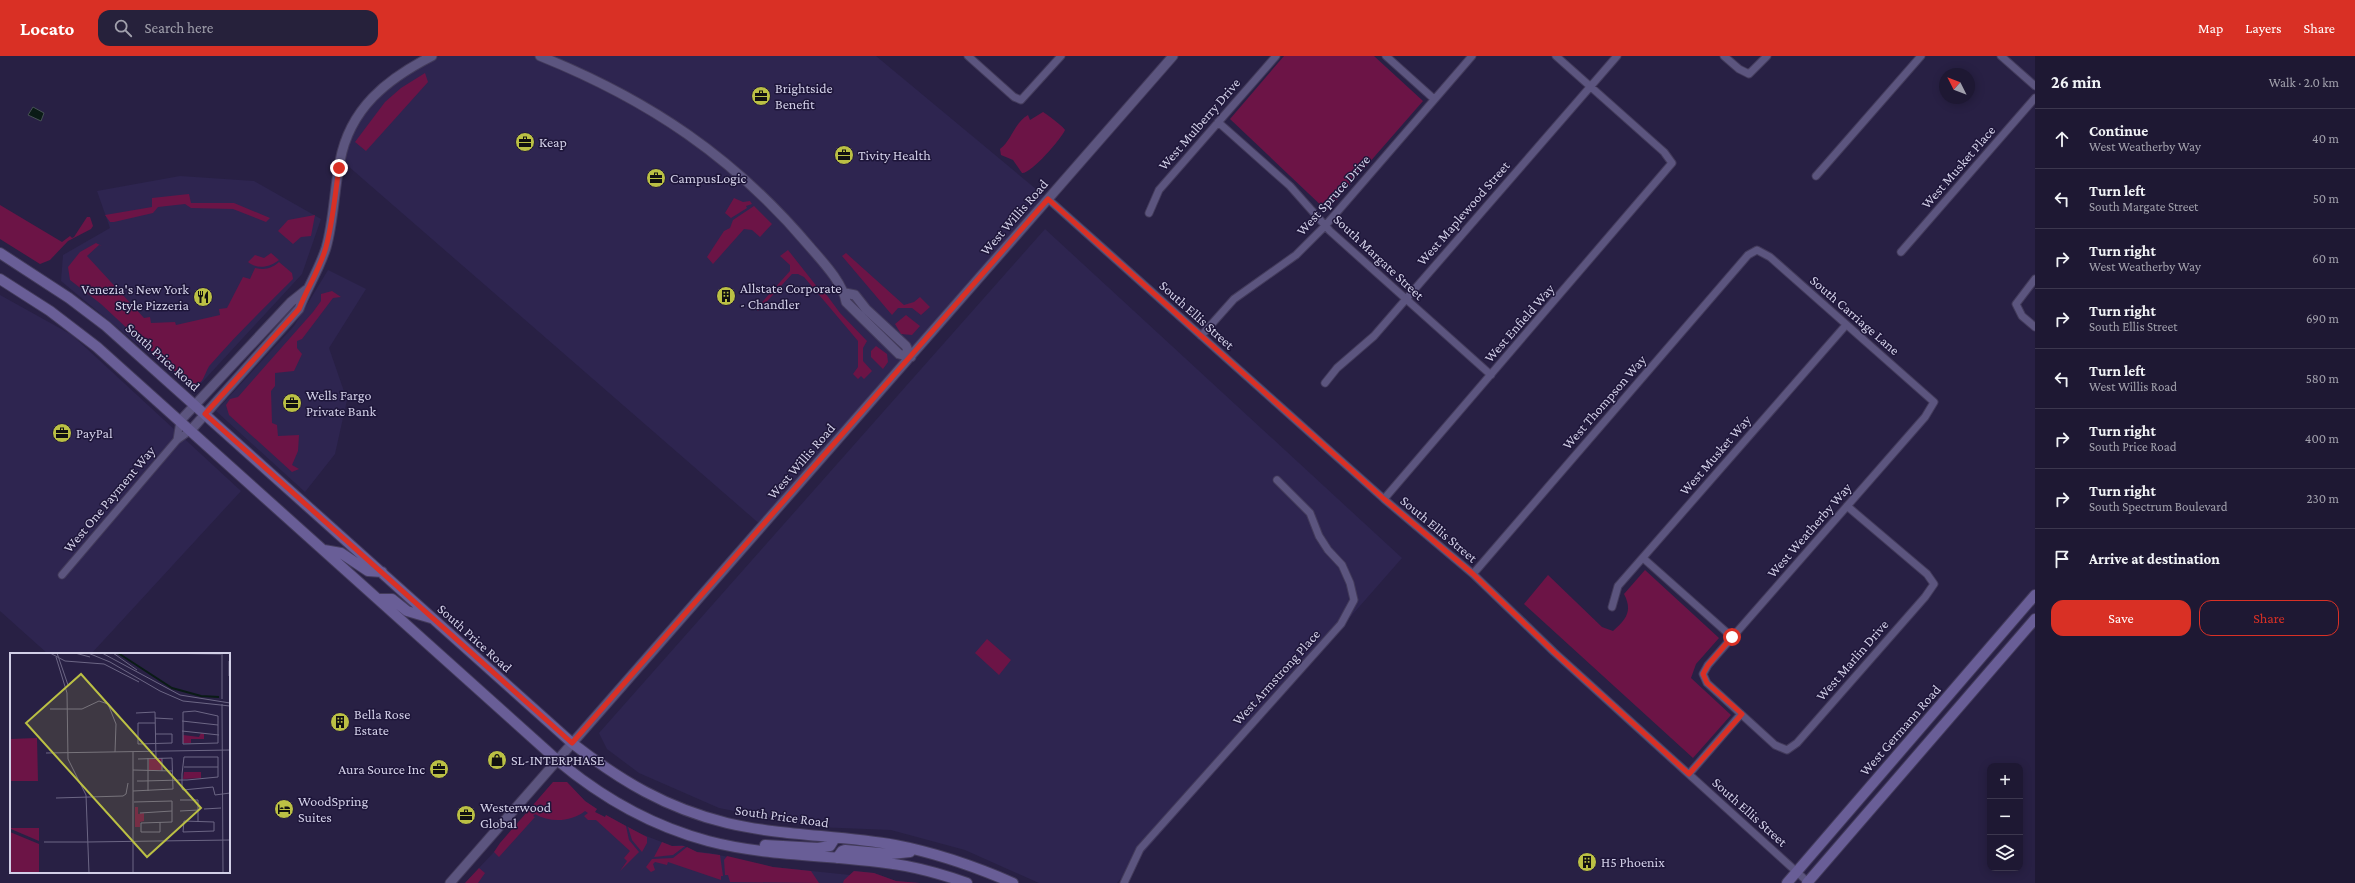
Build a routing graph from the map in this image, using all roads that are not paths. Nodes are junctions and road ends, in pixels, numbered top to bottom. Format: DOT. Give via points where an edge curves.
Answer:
graph roads {
  1 [pos="432,56"];
  2 [pos="540,56"];
  3 [pos="968,56"];
  4 [pos="1061,56"];
  5 [pos="1173,56"];
  6 [pos="1276,56"];
  7 [pos="1386,56"];
  8 [pos="1472,56"];
  9 [pos="1556,56"];
  10 [pos="1617,56"];
  11 [pos="1724,56"];
  12 [pos="1767,56"];
  13 [pos="1921,56"];
  14 [pos="2001,56"];
  15 [pos="2035,86"];
  16 [pos="1590,87"];
  17 [pos="2035,98"];
  18 [pos="1434,100"];
  19 [pos="1218,122"];
  20 [pos="1816,176"];
  21 [pos="1048,199"];
  22 [pos="1149,213"];
  23 [pos="1325,226"];
  24 [pos="1757,250"];
  25 [pos="0,252"];
  26 [pos="1901,252"];
  27 [pos="0,279"];
  28 [pos="2035,279"];
  29 [pos="306,290"];
  30 [pos="1406,300"];
  31 [pos="1846,325"];
  32 [pos="2035,327"];
  33 [pos="1201,336"];
  34 [pos="911,357"];
  35 [pos="1491,375"];
  36 [pos="1325,383"];
  37 [pos="1934,402"];
  38 [pos="195,404"];
  39 [pos="205,414"];
  40 [pos="180,421"];
  41 [pos="191,430"];
  42 [pos="177,440"];
  43 [pos="1277,480"];
  44 [pos="1384,499"];
  45 [pos="1847,506"];
  46 [pos="324,550"];
  47 [pos="1643,558"];
  48 [pos="382,572"];
  49 [pos="1473,574"];
  50 [pos="62,575"];
  51 [pos="2035,595"];
  52 [pos="378,599"];
  53 [pos="1612,607"];
  54 [pos="432,618"];
  55 [pos="2035,619"];
  56 [pos="1732,637"];
  57 [pos="1742,714"];
  58 [pos="572,743"];
  59 [pos="557,760"];
  60 [pos="1689,774"];
  61 [pos="835,838"];
  62 [pos="743,847"];
  63 [pos="922,851"];
  64 [pos="837,858"];
  65 [pos="1797,872"];
  66 [pos="450,883"];
  67 [pos="967,883"];
  68 [pos="1013,883"];
  69 [pos="1124,883"];
  70 [pos="1787,883"];
  71 [pos="1808,883"];
  1 -- 29 [label="street" via="399,74 379,90 363,108 350,129 340,159 326,247 319,267"];
  2 -- 34 [label="street" via="633,100 686,132 749,182 816,254 845,292 855,295 866,309 906,346"];
  3 -- 4 [label="street" via="1014,97 1021,100"];
  5 -- 21 [label="street, West Willis Road"];
  6 -- 19 [label="street, West Mulberry Drive"];
  7 -- 18 [label="street"];
  8 -- 18 [label="street, West Spruce Drive"];
  9 -- 16 [label="street"];
  10 -- 16 [label="street, West Maplewood Street"];
  11 -- 12 [label="street" via="1749,74"];
  13 -- 20 [label="street"];
  14 -- 15 [label="street"];
  16 -- 30 [label="street, West Maplewood Street"];
  16 -- 35 [label="street, West Enfield Way" via="1664,152 1672,163"];
  17 -- 26 [label="street, West Musket Place"];
  18 -- 23 [label="street, West Spruce Drive"];
  19 -- 22 [label="street, West Mulberry Drive" via="1159,190"];
  19 -- 23 [label="street, South Margate Street" via="1290,186"];
  21 -- 33 [label="street, South Ellis Street"];
  21 -- 34 [label="street, West Willis Road"];
  23 -- 30 [label="street, South Margate Street"];
  23 -- 33 [label="street, West Spruce Drive" via="1296,255 1234,299"];
  24 -- 31 [label="street, South Carriage Lane" via="1770,257"];
  24 -- 49 [label="street, West Thompson Way" via="1748,255"];
  25 -- 38 [label="main road, South Price Road" via="92,314"];
  27 -- 40 [label="main road" via="74,328"];
  28 -- 32 [label="street" via="2016,304 2022,316"];
  29 -- 38 [label="street" via="291,302"];
  29 -- 39 [label="street" via="299,309"];
  30 -- 35 [label="street, South Margate Street"];
  30 -- 36 [label="street, West Maplewood Street" via="1374,336 1336,368"];
  31 -- 37 [label="street, South Carriage Lane"];
  31 -- 47 [label="street, West Musket Way"];
  33 -- 44 [label="street, South Ellis Street"];
  34 -- 58 [label="street, West Willis Road"];
  35 -- 44 [label="street, West Enfield Way"];
  37 -- 45 [label="street, West Weatherby Way" via="1925,417"];
  38 -- 39 [label="main road, South Price Road"];
  38 -- 40 [label="street"];
  39 -- 41 [label="street"];
  39 -- 48 [label="main road, South Price Road"];
  40 -- 41 [label="main road"];
  40 -- 42 [label="street"];
  41 -- 42 [label="street, West One Payment Way"];
  41 -- 46 [label="main road"];
  42 -- 50 [label="street, West One Payment Way"];
  43 -- 69 [label="street, West Armstrong Place" via="1310,513 1319,536 1342,565 1354,600 1341,624 1140,849"];
  44 -- 49 [label="street, South Ellis Street"];
  45 -- 56 [label="street, West Weatherby Way"];
  45 -- 57 [label="street, West Marlin Drive" via="1927,574 1934,584 1797,743 1787,750 1775,745"];
  46 -- 48 [label="main road" via="341,553 368,571"];
  46 -- 52 [label="main road"];
  47 -- 53 [label="street, West Musket Way" via="1618,586"];
  47 -- 56 [label="street"];
  48 -- 54 [label="main road, South Price Road"];
  49 -- 60 [label="street, South Ellis Street" via="1554,652"];
  51 -- 65 [label="main road, West Germann Road"];
  52 -- 54 [label="main road" via="392,599 407,611"];
  52 -- 59 [label="main road"];
  54 -- 58 [label="main road, South Price Road"];
  55 -- 71 [label="main road"];
  56 -- 57 [label="street, West Weatherby Way" via="1703,674 1707,683"];
  57 -- 60 [label="street"];
  58 -- 59 [label="street, West Willis Road"];
  58 -- 61 [label="main road, South Price Road" via="595,762 636,788 692,812 753,829"];
  59 -- 62 [label="main road" via="597,790 650,820 708,841"];
  59 -- 66 [label="street, West Willis Road"];
  60 -- 65 [label="street, South Ellis Street"];
  61 -- 62 [label="main road" via="830,846 818,848 769,845"];
  61 -- 63 [label="main road, South Price Road"];
  62 -- 64 [label="main road"];
  63 -- 64 [label="main road" via="891,854 845,850"];
  63 -- 68 [label="main road, South Price Road" via="951,858"];
  64 -- 67 [label="main road" via="906,866"];
  65 -- 70 [label="main road, West Germann Road"];
  65 -- 71 [label="street, South Ellis Street"];
}
